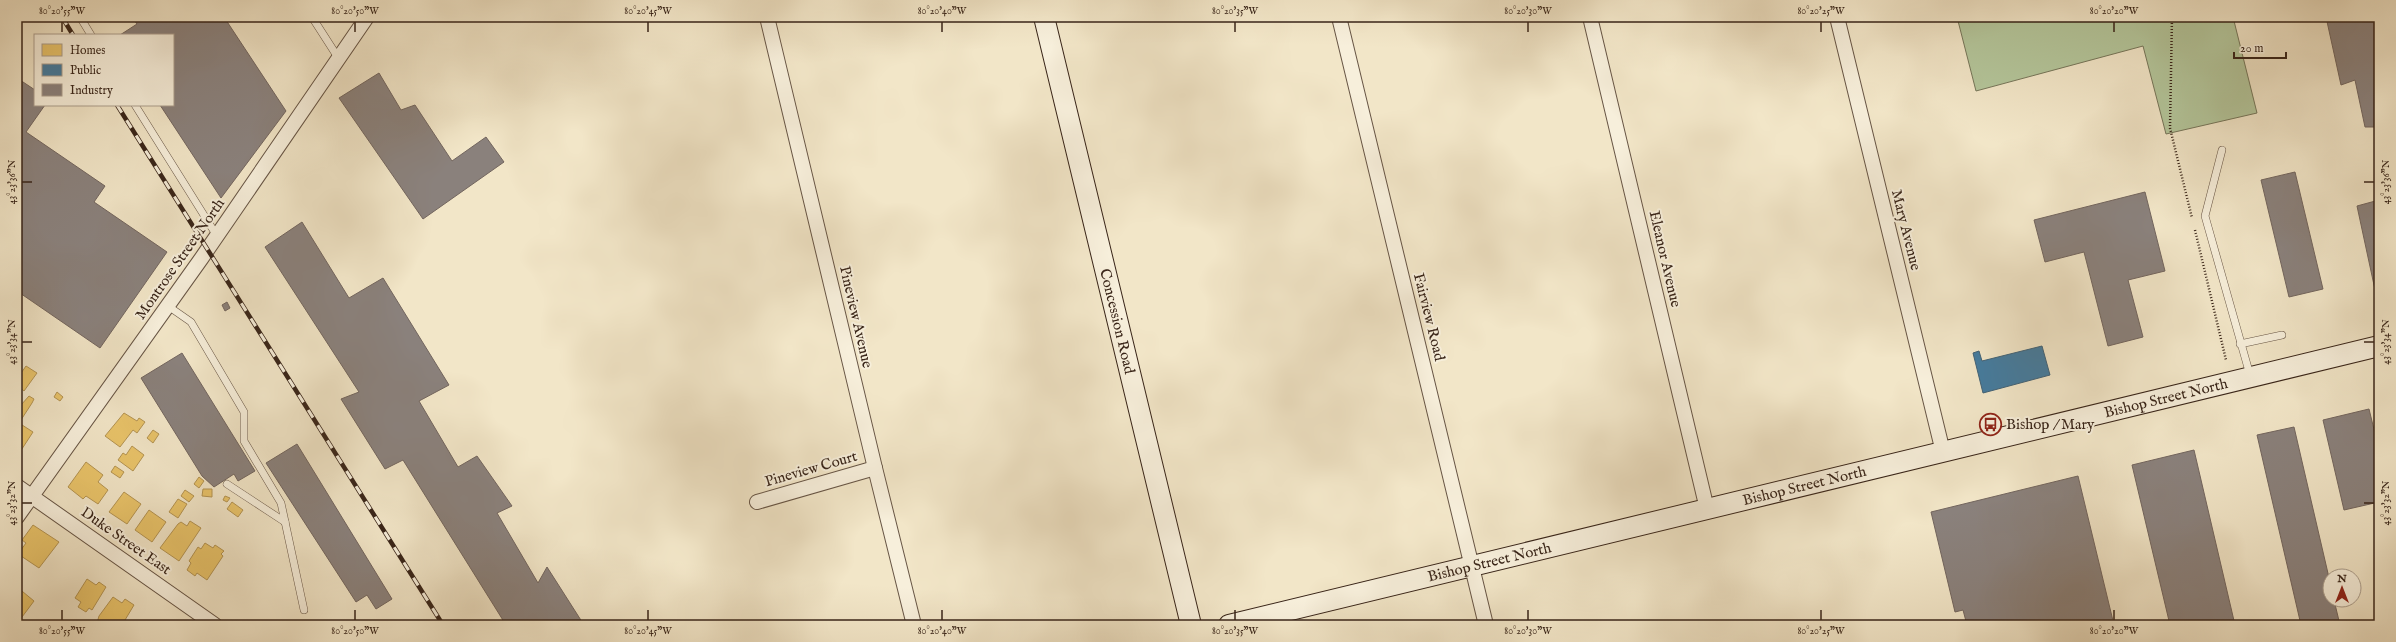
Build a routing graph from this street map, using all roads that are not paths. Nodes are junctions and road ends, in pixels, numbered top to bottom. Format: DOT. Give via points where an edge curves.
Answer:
graph roads {
  1 [pos="80,17"];
  2 [pos="312,17"];
  3 [pos="367,17"];
  4 [pos="767,17"];
  5 [pos="1044,17"];
  6 [pos="1339,17"];
  7 [pos="1590,17"];
  8 [pos="1836,17"];
  9 [pos="91,34"];
  10 [pos="339,59"];
  11 [pos="136,106"];
  12 [pos="2222,150"];
  13 [pos="217,236"];
  14 [pos="168,306"];
  15 [pos="2282,335"];
  16 [pos="2240,344"];
  17 [pos="2379,346"];
  18 [pos="2251,377"];
  19 [pos="1942,452"];
  20 [pos="875,468"];
  21 [pos="227,484"];
  22 [pos="17,486"];
  23 [pos="32,496"];
  24 [pos="757,502"];
  25 [pos="1707,509"];
  26 [pos="17,517"];
  27 [pos="285,522"];
  28 [pos="1471,565"];
  29 [pos="304,610"];
  30 [pos="214,625"];
  31 [pos="914,625"];
  32 [pos="1191,625"];
  33 [pos="1230,625"];
  34 [pos="1486,625"];
  1 -- 9 [label="lane"];
  2 -- 10 [label="lane"];
  3 -- 10 [label="street, Montrose Street North"];
  4 -- 20 [label="street, Pineview Avenue"];
  5 -- 32 [label="main road, Concession Road"];
  6 -- 28 [label="street, Fairview Road"];
  7 -- 25 [label="street, Eleanor Avenue"];
  8 -- 19 [label="street, Mary Avenue"];
  10 -- 13 [label="street, Montrose Street North"];
  11 -- 13 [label="lane"];
  12 -- 16 [label="lane" via="2205,216"];
  13 -- 14 [label="street, Montrose Street North"];
  14 -- 23 [label="street, Montrose Street North"];
  14 -- 27 [label="lane" via="191,322 244,412 244,441 281,503"];
  15 -- 16 [label="lane"];
  16 -- 18 [label="lane"];
  17 -- 18 [label="main road, Bishop Street North"];
  18 -- 19 [label="main road, Bishop Street North"];
  19 -- 25 [label="main road, Bishop Street North"];
  20 -- 24 [label="street, Pineview Court"];
  20 -- 31 [label="street, Pineview Avenue"];
  21 -- 27 [label="lane"];
  22 -- 23 [label="street, Duke Street East"];
  23 -- 26 [label="street, Montrose Street North"];
  23 -- 30 [label="street, Duke Street East"];
  25 -- 28 [label="main road, Bishop Street North"];
  27 -- 29 [label="lane"];
  28 -- 33 [label="main road, Bishop Street North"];
  28 -- 34 [label="street, Fairview Road"];
}
